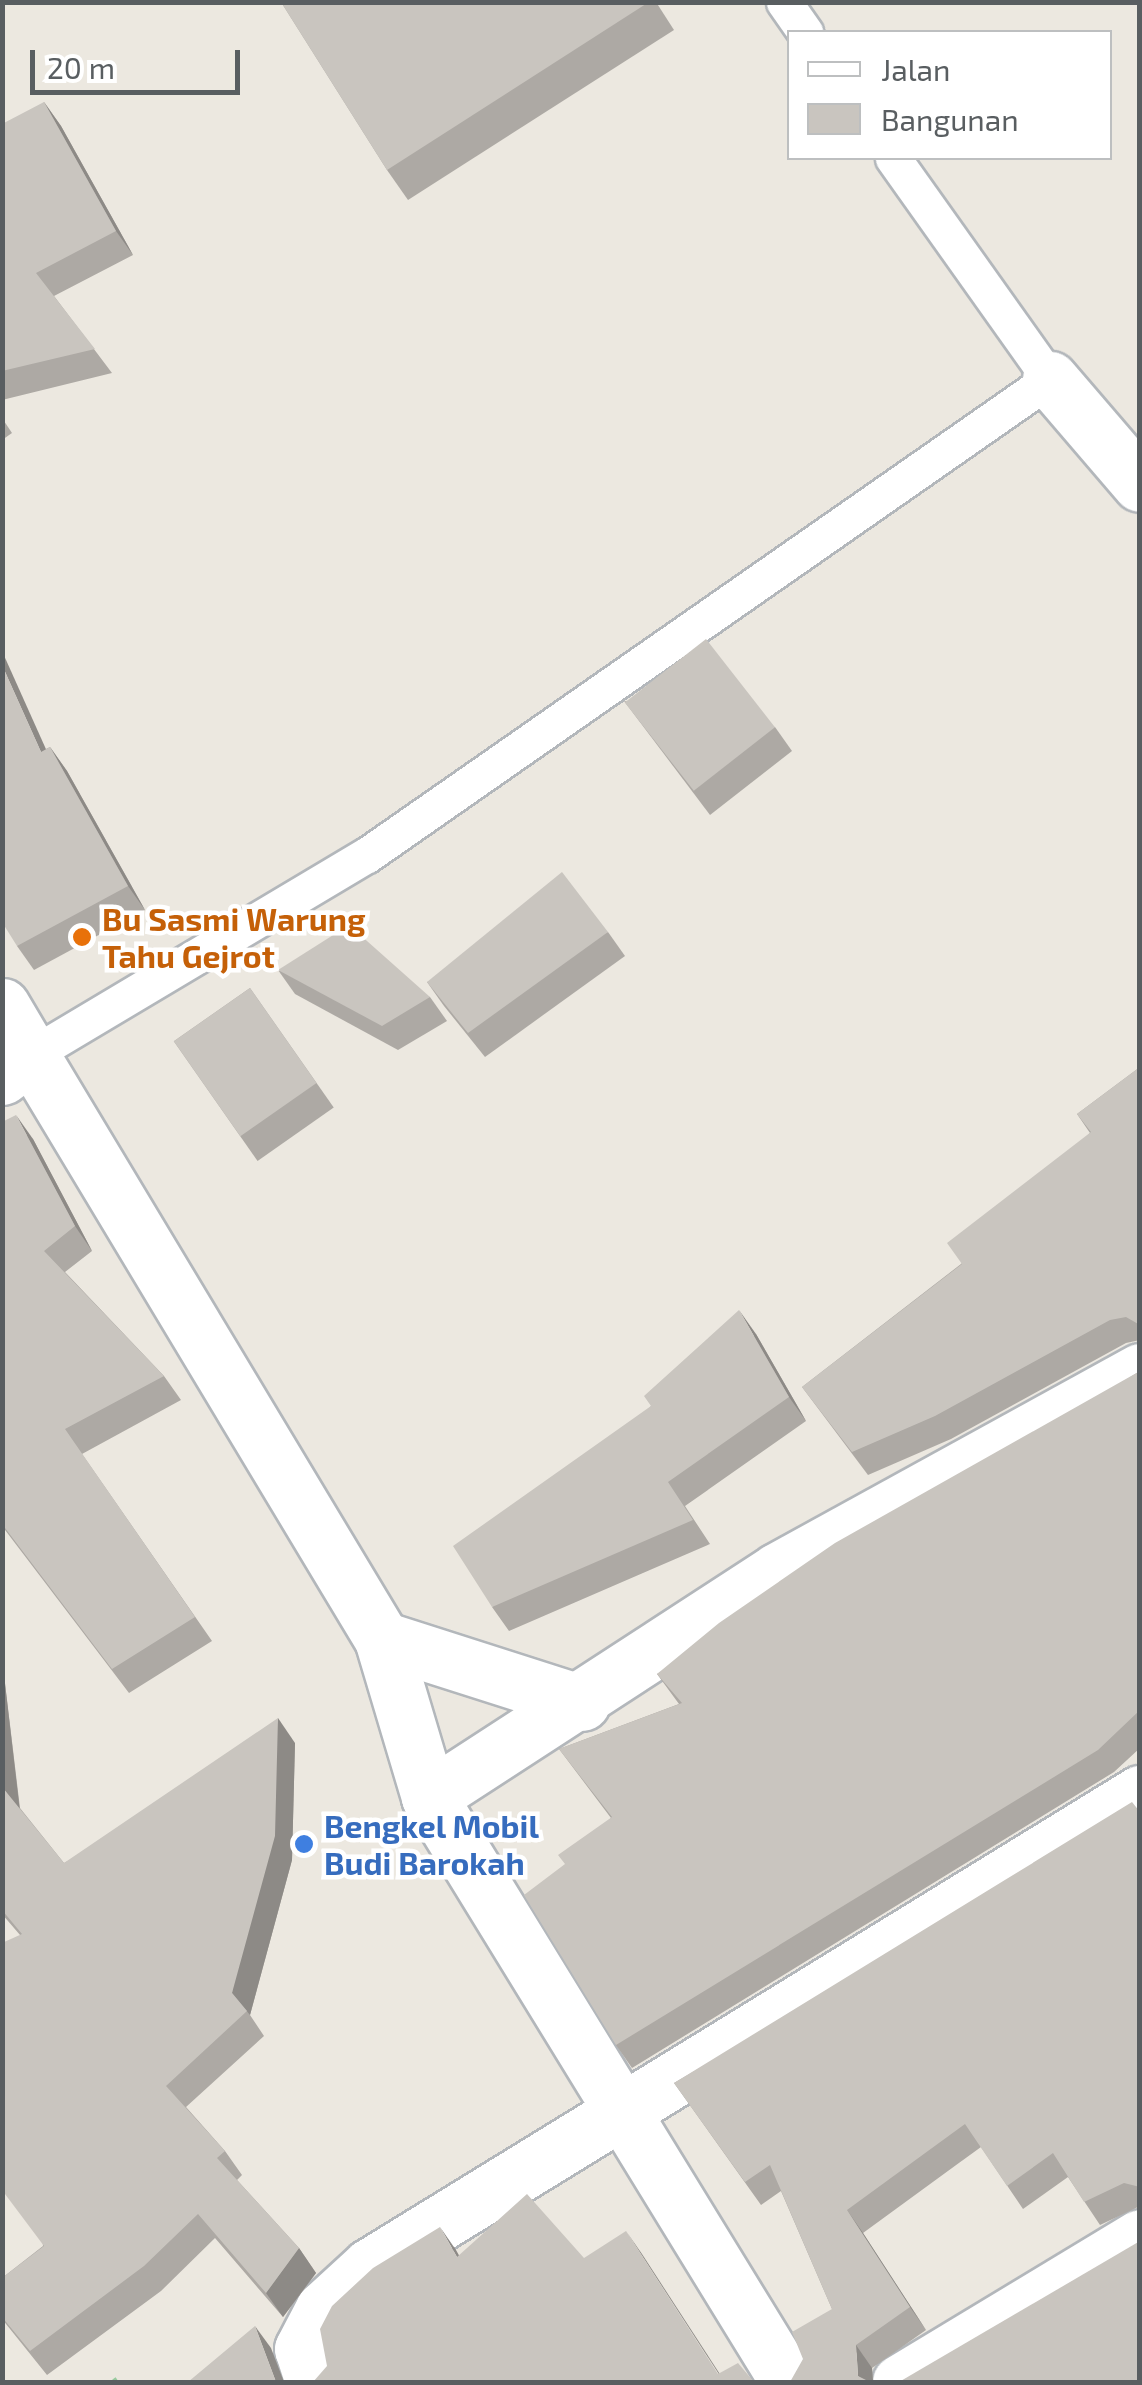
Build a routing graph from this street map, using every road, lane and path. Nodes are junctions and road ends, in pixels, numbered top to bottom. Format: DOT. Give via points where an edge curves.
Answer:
graph roads {
  1 [pos="784,2"];
  2 [pos="804,30"];
  3 [pos="894,160"];
  4 [pos="1050,379"];
  5 [pos="1140,484"];
  6 [pos="2,1006"];
  7 [pos="17,1066"];
  8 [pos="1140,1370"];
  9 [pos="382,1639"];
  10 [pos="582,1703"];
  11 [pos="1140,1793"];
  12 [pos="429,1797"];
  13 [pos="620,2117"];
  14 [pos="1140,2237"];
  15 [pos="313,2382"];
  16 [pos="788,2382"];
  17 [pos="900,2382"];
  1 -- 2 [label="lane"];
  3 -- 4 [label="lane"];
  4 -- 5 [label="street"];
  4 -- 7 [label="lane" via="368,855"];
  6 -- 7 [label="street"];
  7 -- 9 [label="street"];
  8 -- 10 [label="street" via="778,1570"];
  9 -- 10 [label="street"];
  9 -- 12 [label="street"];
  10 -- 12 [label="street"];
  11 -- 13 [label="street"];
  12 -- 13 [label="street"];
  13 -- 15 [label="street" via="370,2266 323,2310 308,2336 302,2349"];
  13 -- 16 [label="street"];
  14 -- 17 [label="street"];
}
